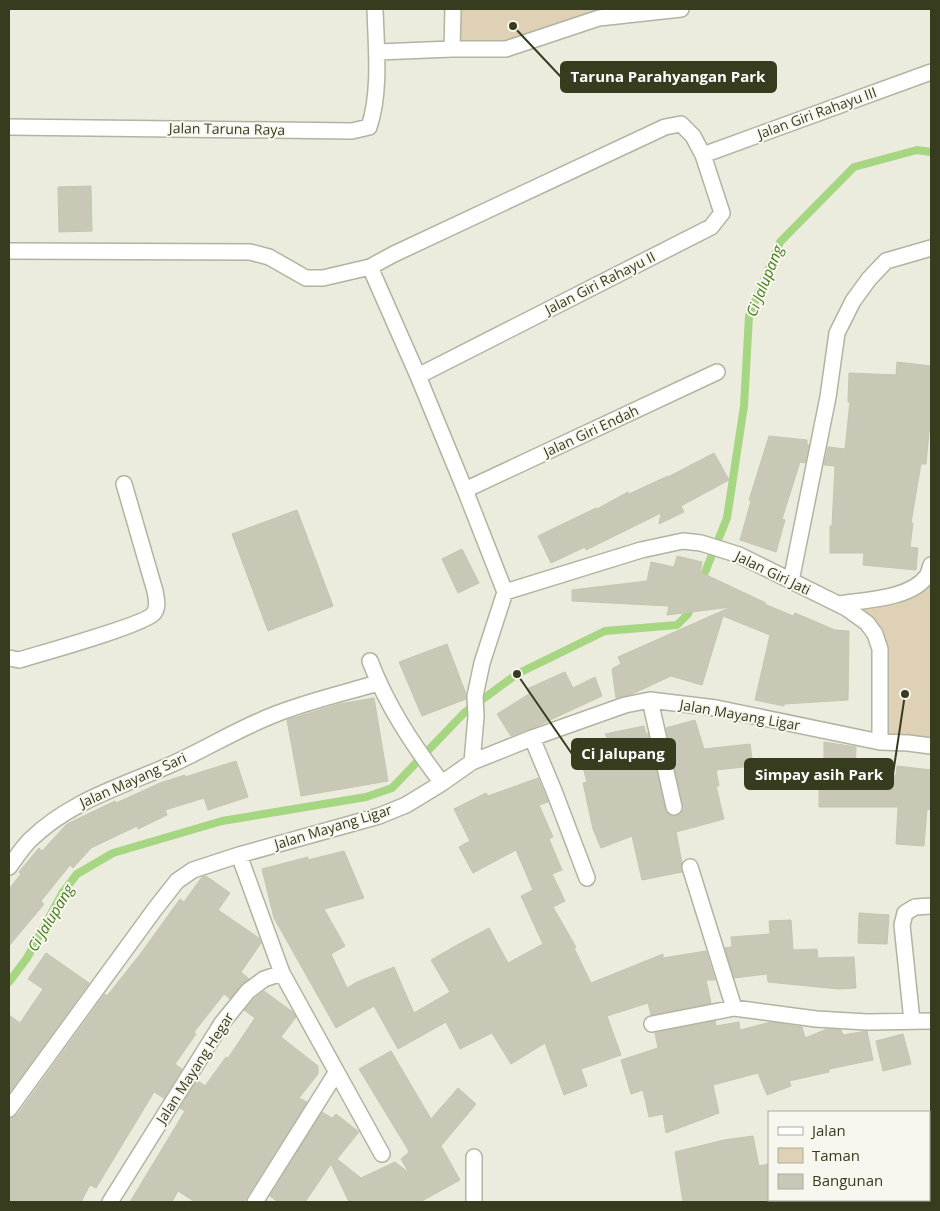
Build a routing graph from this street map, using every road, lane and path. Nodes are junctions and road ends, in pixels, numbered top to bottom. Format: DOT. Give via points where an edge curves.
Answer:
graph roads {
  1 [pos="375,9"];
  2 [pos="453,9"];
  3 [pos="682,9"];
  4 [pos="599,13"];
  5 [pos="452,49"];
  6 [pos="378,52"];
  7 [pos="931,72"];
  8 [pos="9,127"];
  9 [pos="702,155"];
  10 [pos="931,248"];
  11 [pos="9,251"];
  12 [pos="370,267"];
  13 [pos="717,372"];
  14 [pos="418,376"];
  15 [pos="124,484"];
  16 [pos="466,490"];
  17 [pos="931,565"];
  18 [pos="791,581"];
  19 [pos="505,592"];
  20 [pos="839,604"];
  21 [pos="370,661"];
  22 [pos="12,662"];
  23 [pos="378,683"];
  24 [pos="650,700"];
  25 [pos="532,738"];
  26 [pos="880,742"];
  27 [pos="931,746"];
  28 [pos="472,762"];
  29 [pos="442,783"];
  30 [pos="674,807"];
  31 [pos="239,856"];
  32 [pos="690,867"];
  33 [pos="9,868"];
  34 [pos="587,878"];
  35 [pos="931,906"];
  36 [pos="282,972"];
  37 [pos="734,1008"];
  38 [pos="912,1021"];
  39 [pos="931,1021"];
  40 [pos="652,1024"];
  41 [pos="336,1073"];
  42 [pos="9,1108"];
  43 [pos="382,1154"];
  44 [pos="474,1157"];
  45 [pos="110,1202"];
  46 [pos="255,1202"];
  47 [pos="474,1202"];
  1 -- 6 [label="street, Jalan Taruna Raya"];
  2 -- 5 [label="street"];
  3 -- 4 [label="street"];
  4 -- 5 [label="street" via="506,50"];
  5 -- 6 [label="street"];
  6 -- 8 [label="street, Jalan Taruna Raya" via="373,115 368,127 360,130"];
  7 -- 9 [label="street, Jalan Giri Rahayu III"];
  9 -- 12 [label="street" via="693,136 681,124 665,127"];
  9 -- 14 [label="street, Jalan Giri Rahayu II" via="722,213 711,227"];
  10 -- 18 [label="street" via="886,261 853,301 837,333 828,397"];
  11 -- 12 [label="street" via="250,252 269,257 306,278 323,278"];
  12 -- 14 [label="street"];
  13 -- 16 [label="street, Jalan Giri Endah"];
  14 -- 16 [label="street"];
  15 -- 22 [label="street" via="155,591 157,606 154,615 120,629"];
  16 -- 19 [label="street"];
  17 -- 20 [label="street" via="926,577 912,589 896,595"];
  18 -- 19 [label="street, Jalan Giri Jati" via="739,555 683,541 641,550"];
  18 -- 20 [label="street, Jalan Giri Jati"];
  19 -- 28 [label="street" via="475,696"];
  20 -- 26 [label="street, Jalan Giri Jati" via="859,615 876,634 880,649"];
  21 -- 23 [label="street"];
  23 -- 29 [label="street" via="396,716"];
  23 -- 33 [label="street, Jalan Mayang Sari" via="277,714 170,765 96,795 56,818 29,841"];
  24 -- 25 [label="street, Jalan Mayang Ligar" via="626,705"];
  24 -- 26 [label="street, Jalan Mayang Ligar" via="716,708"];
  24 -- 30 [label="street"];
  25 -- 28 [label="street, Jalan Mayang Ligar"];
  25 -- 34 [label="street"];
  26 -- 27 [label="street"];
  28 -- 29 [label="street, Jalan Mayang Ligar"];
  29 -- 31 [label="street, Jalan Mayang Ligar" via="406,805 379,816"];
  31 -- 36 [label="street"];
  31 -- 42 [label="street, Jalan Mayang Ligar" via="193,870 177,881"];
  32 -- 37 [label="street"];
  35 -- 38 [label="street" via="915,907 905,913 902,925"];
  36 -- 41 [label="street"];
  36 -- 45 [label="street, Jalan Mayang Hegar" via="264,979 248,991 222,1023"];
  37 -- 38 [label="street" via="816,1019"];
  37 -- 40 [label="street"];
  38 -- 39 [label="street"];
  41 -- 43 [label="street"];
  41 -- 46 [label="street"];
  44 -- 47 [label="street"];
}
